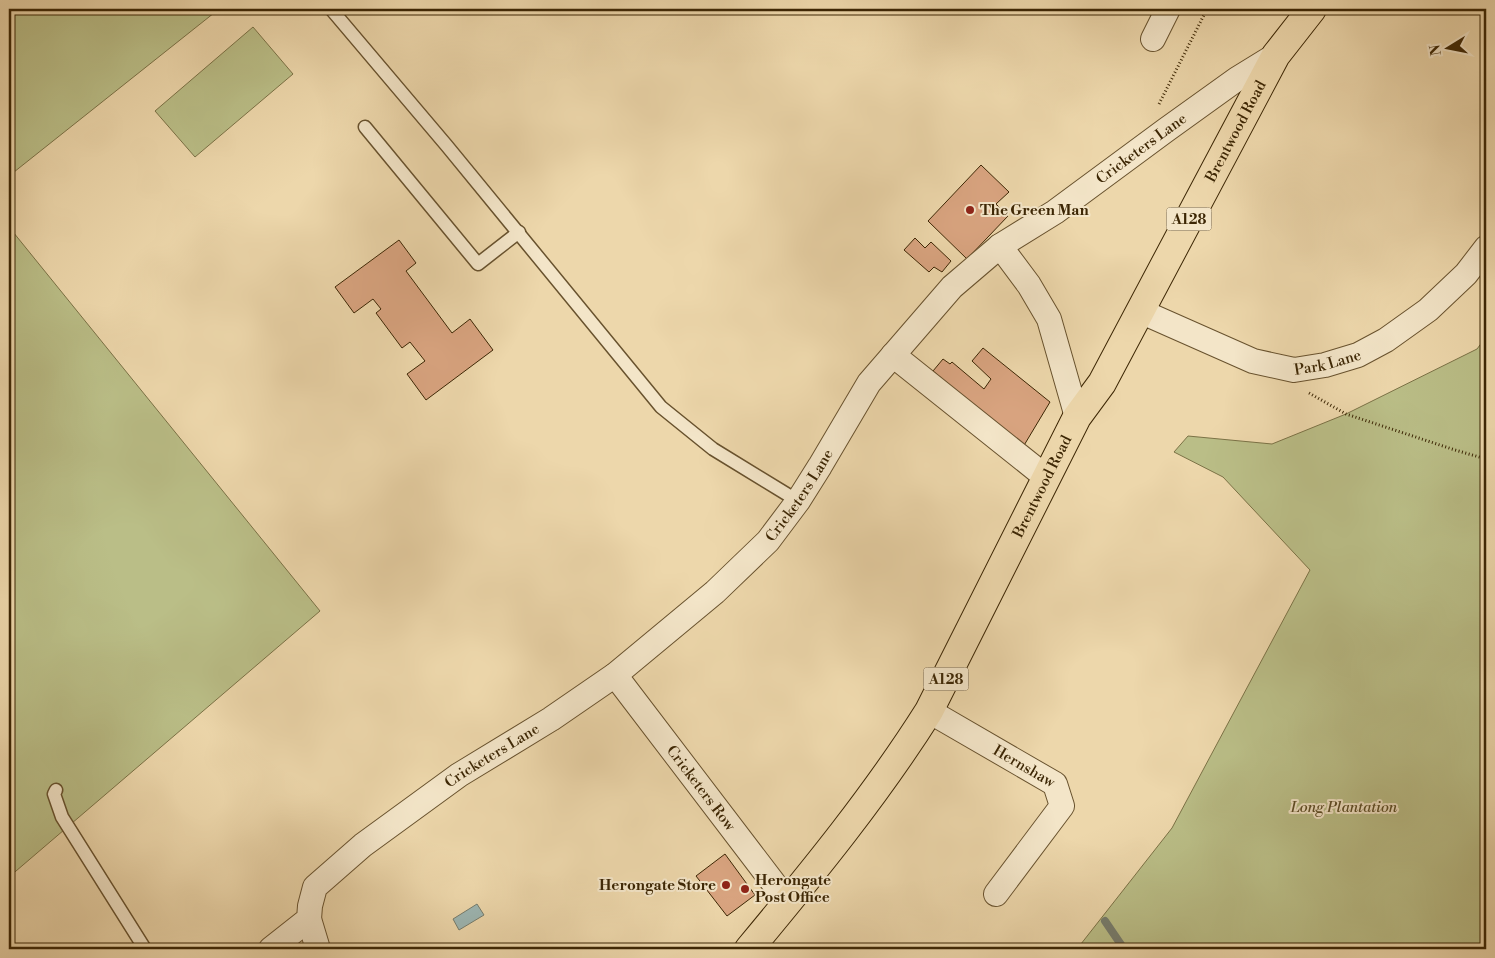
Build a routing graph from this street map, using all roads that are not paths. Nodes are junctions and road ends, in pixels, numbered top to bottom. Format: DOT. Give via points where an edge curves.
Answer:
graph roads {
  1 [pos="331,9"];
  2 [pos="1168,9"];
  3 [pos="1312,9"];
  4 [pos="1153,39"];
  5 [pos="1276,55"];
  6 [pos="365,127"];
  7 [pos="519,232"];
  8 [pos="1000,246"];
  9 [pos="1486,248"];
  10 [pos="1140,311"];
  11 [pos="893,355"];
  12 [pos="1077,417"];
  13 [pos="1047,478"];
  14 [pos="798,500"];
  15 [pos="616,675"];
  16 [pos="929,711"];
  17 [pos="56,790"];
  18 [pos="996,894"];
  19 [pos="788,902"];
  20 [pos="309,919"];
  21 [pos="145,949"];
  22 [pos="271,949"];
  23 [pos="318,949"];
  24 [pos="749,949"];
  1 -- 7 [label="lane"];
  2 -- 4 [label="street"];
  3 -- 5 [label="main road, Brentwood Road / A128"];
  5 -- 8 [label="street, Cricketers Lane" via="1237,79 1055,212"];
  5 -- 10 [label="main road, Brentwood Road / A128"];
  6 -- 7 [label="lane" via="478,264"];
  7 -- 14 [label="lane" via="662,406 713,449"];
  8 -- 11 [label="street, Cricketers Lane" via="952,287"];
  8 -- 12 [label="street" via="1049,319"];
  9 -- 10 [label="street, Park Lane" via="1466,274 1428,310 1386,340 1358,355 1325,365 1294,370 1253,361"];
  10 -- 12 [label="main road, Brentwood Road / A128" via="1102,383"];
  11 -- 13 [label="street"];
  11 -- 14 [label="street, Cricketers Lane" via="869,383"];
  12 -- 13 [label="main road, Brentwood Road / A128"];
  13 -- 16 [label="main road, Brentwood Road / A128"];
  14 -- 15 [label="street, Cricketers Lane" via="768,541 715,592"];
  15 -- 19 [label="street, Cricketers Row"];
  15 -- 20 [label="street, Cricketers Lane" via="459,775 363,845 315,886"];
  16 -- 18 [label="street, Hernshaw" via="1055,784 1062,806"];
  16 -- 19 [label="main road, Brentwood Road / A128" via="903,752"];
  17 -- 21 [label="lane" via="54,794 62,817"];
  19 -- 24 [label="main road, Brentwood Road / A128"];
  20 -- 22 [label="street"];
  20 -- 23 [label="street, Cricketers Lane"];
}
